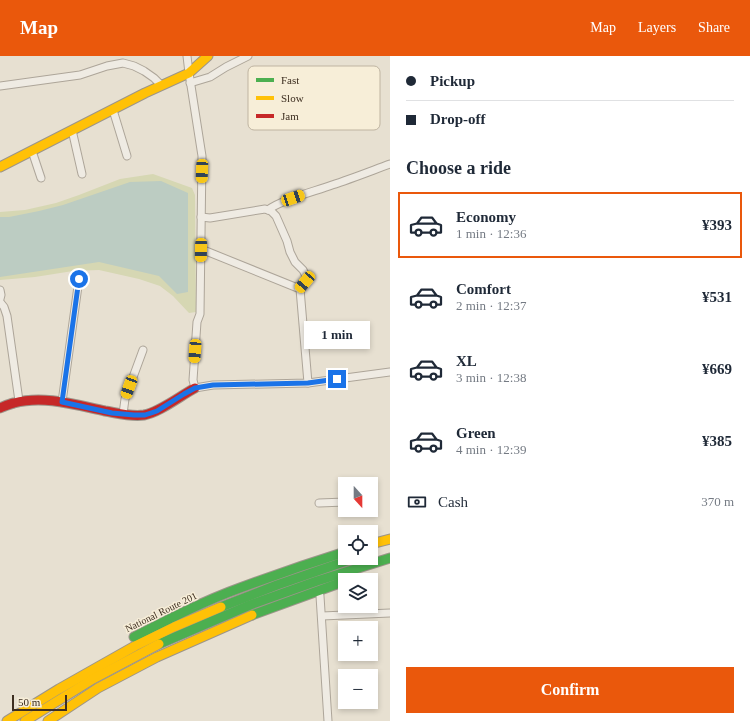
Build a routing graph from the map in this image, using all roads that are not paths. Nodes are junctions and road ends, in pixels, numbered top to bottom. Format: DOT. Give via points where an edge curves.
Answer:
graph roads {
  1 [pos="188,56"];
  2 [pos="208,56"];
  3 [pos="248,56"];
  4 [pos="189,73"];
  5 [pos="190,83"];
  6 [pos="161,85"];
  7 [pos="0,86"];
  8 [pos="113,110"];
  9 [pos="72,130"];
  10 [pos="32,150"];
  11 [pos="127,156"];
  12 [pos="390,164"];
  13 [pos="0,167"];
  14 [pos="82,174"];
  15 [pos="41,178"];
  16 [pos="268,210"];
  17 [pos="200,217"];
  18 [pos="201,250"];
  19 [pos="79,279"];
  20 [pos="300,289"];
  21 [pos="0,290"];
  22 [pos="0,300"];
  23 [pos="143,350"];
  24 [pos="390,372"];
  25 [pos="308,383"];
  26 [pos="195,388"];
  27 [pos="19,401"];
  28 [pos="62,402"];
  29 [pos="0,408"];
  30 [pos="123,414"];
  31 [pos="338,502"];
  32 [pos="319,503"];
  33 [pos="390,539"];
  34 [pos="378,542"];
  35 [pos="390,548"];
  36 [pos="378,551"];
  37 [pos="338,554"];
  38 [pos="390,558"];
  39 [pos="338,564"];
  40 [pos="390,567"];
  41 [pos="367,573"];
  42 [pos="338,584"];
  43 [pos="319,591"];
  44 [pos="390,614"];
  45 [pos="322,616"];
  46 [pos="116,647"];
  47 [pos="79,668"];
  48 [pos="0,719"];
  49 [pos="7,721"];
  50 [pos="25,721"];
  51 [pos="48,721"];
  52 [pos="328,721"];
  1 -- 4 [label="street"];
  2 -- 4 [label="main road"];
  3 -- 5 [label="street" via="210,77"];
  4 -- 5 [label="street"];
  4 -- 6 [label="main road"];
  5 -- 17 [label="street" via="202,156"];
  6 -- 7 [label="street" via="144,71 123,63 80,75"];
  6 -- 8 [label="main road"];
  8 -- 9 [label="main road"];
  8 -- 11 [label="street"];
  9 -- 10 [label="main road"];
  9 -- 14 [label="street"];
  10 -- 13 [label="main road"];
  10 -- 15 [label="street"];
  12 -- 16 [label="street" via="293,198"];
  16 -- 17 [label="street" via="210,218"];
  16 -- 20 [label="street" via="276,216 294,262 307,278"];
  17 -- 18 [label="street"];
  18 -- 20 [label="street"];
  18 -- 26 [label="street" via="200,314 197,322 193,380"];
  19 -- 28 [label="street"];
  20 -- 25 [label="street"];
  21 -- 22 [label="street"];
  22 -- 27 [label="street" via="7,316"];
  23 -- 30 [label="street" via="125,399"];
  24 -- 25 [label="street"];
  25 -- 26 [label="street" via="213,385"];
  26 -- 30 [label="main road" via="157,411 145,415"];
  27 -- 28 [label="main road"];
  27 -- 29 [label="main road"];
  28 -- 30 [label="main road"];
  31 -- 32 [label="street"];
  33 -- 34 [label="main road"];
  35 -- 36 [label="main road"];
  37 -- 46 [label="main road, National Route 201" via="240,588 175,616"];
  38 -- 50 [label="main road" via="250,605 153,647"];
  39 -- 49 [label="main road" via="246,597 149,639 42,698"];
  40 -- 41 [label="main road"];
  42 -- 43 [label="main road"];
  43 -- 45 [label="street"];
  43 -- 51 [label="main road" via="255,614 158,657 98,688"];
  44 -- 45 [label="street"];
  45 -- 52 [label="street"];
  47 -- 48 [label="main road" via="41,690"];
}
